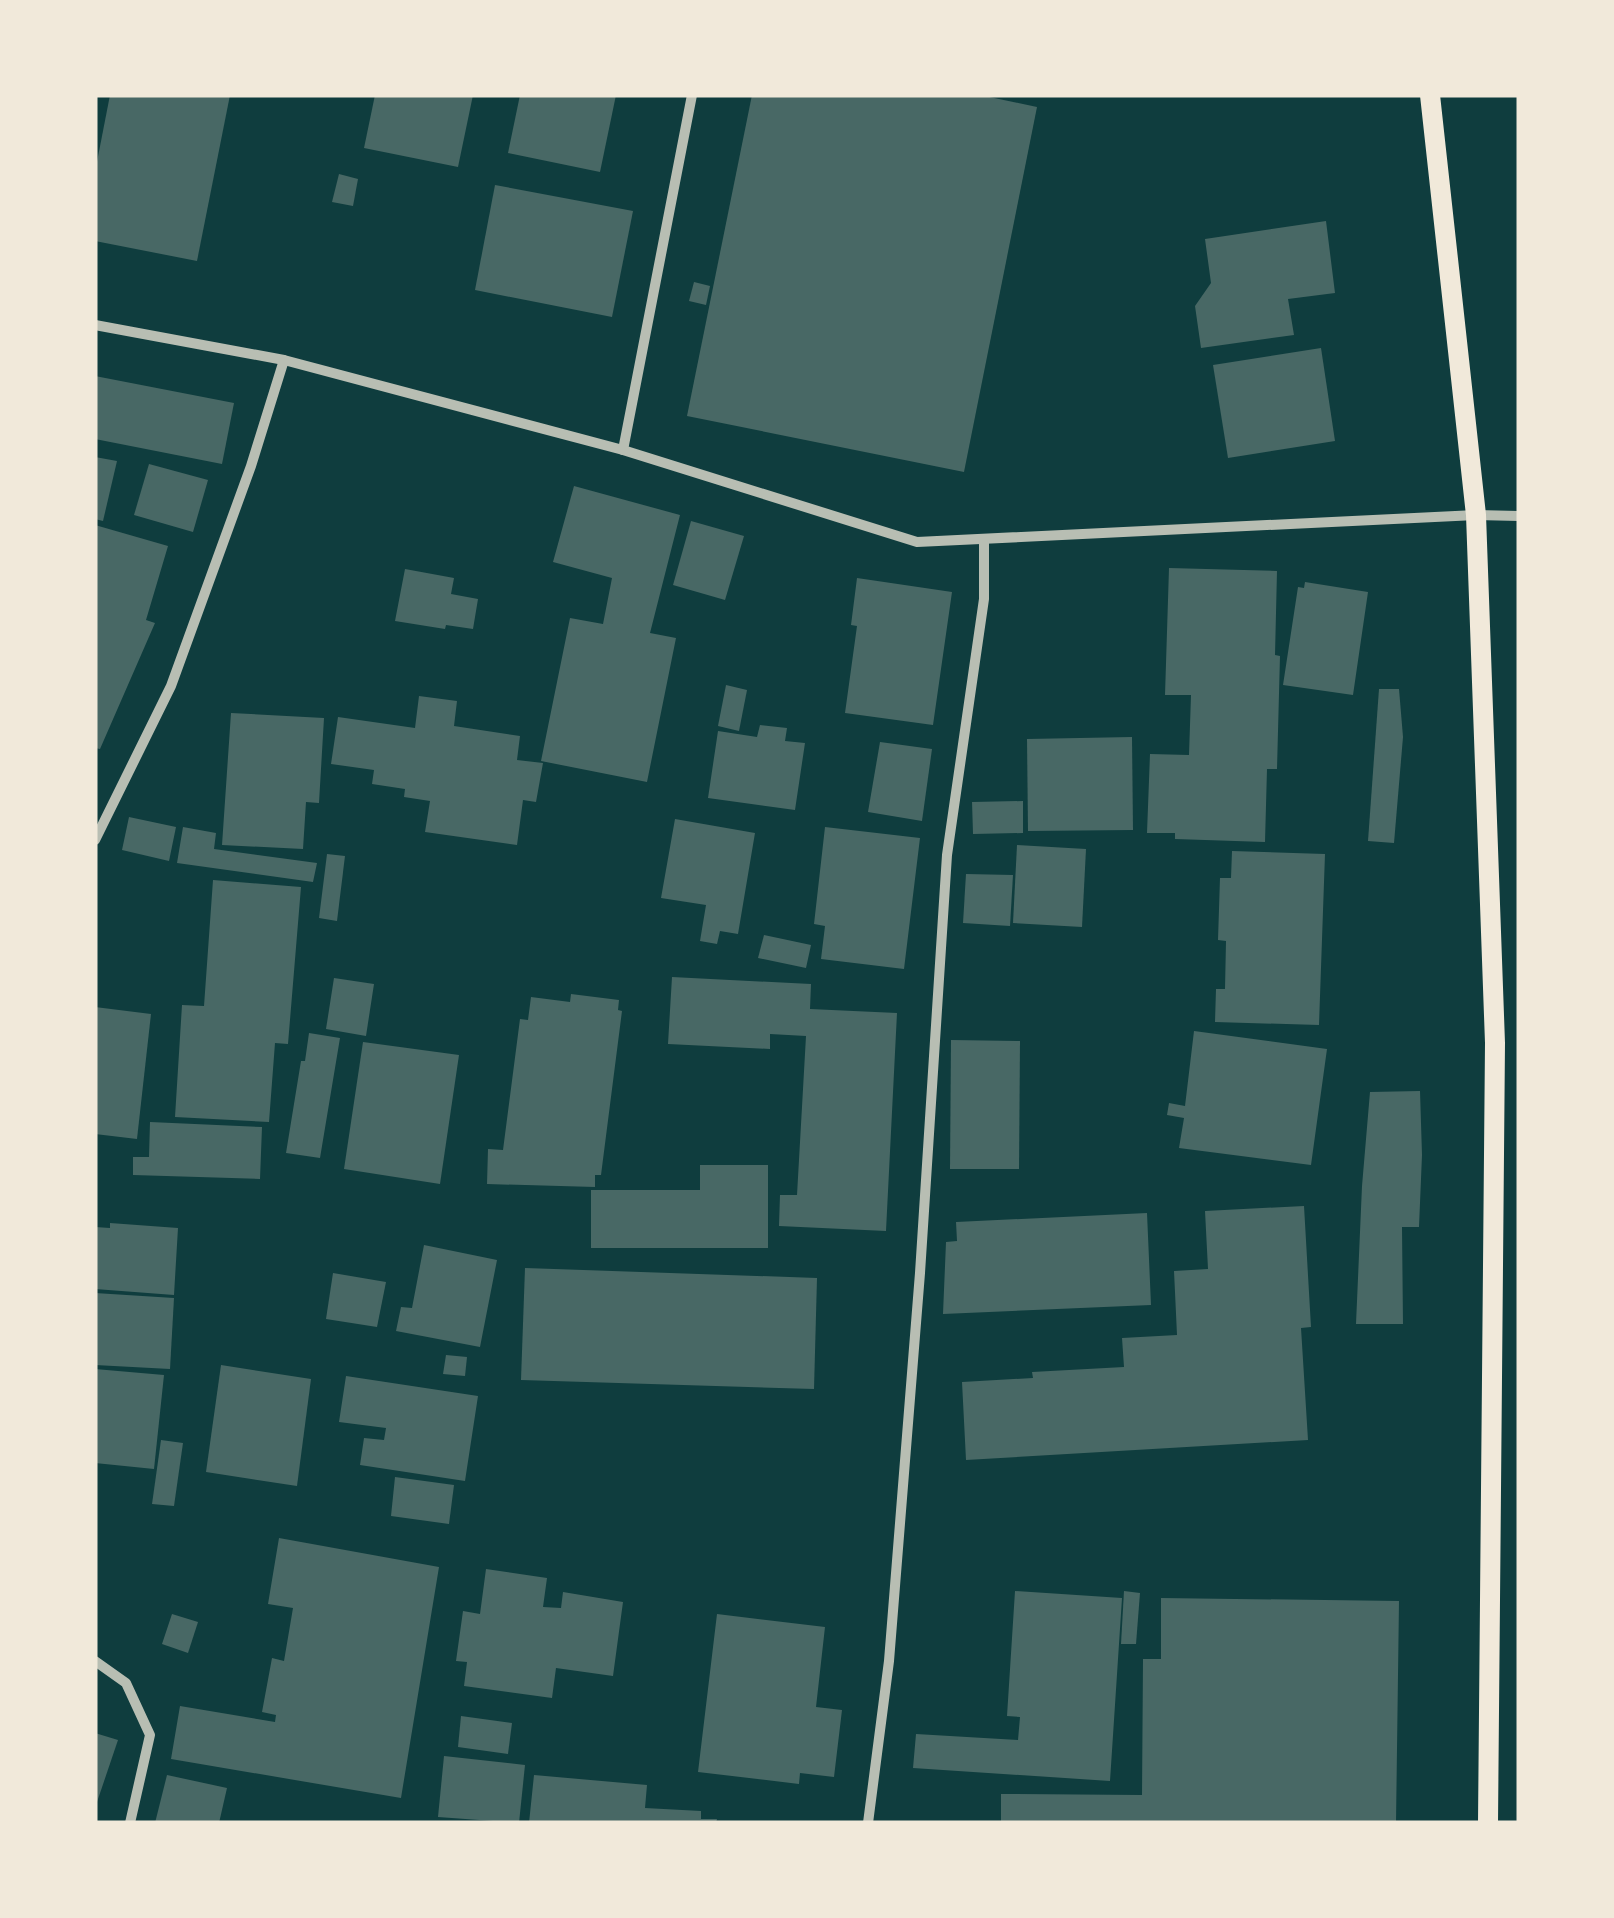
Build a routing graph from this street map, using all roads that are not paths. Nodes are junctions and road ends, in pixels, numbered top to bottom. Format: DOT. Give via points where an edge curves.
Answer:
graph roads {
  1 [pos="692,95"];
  2 [pos="1430,95"];
  3 [pos="95,324"];
  4 [pos="284,360"];
  5 [pos="624,450"];
  6 [pos="1476,514"];
  7 [pos="1519,516"];
  8 [pos="984,538"];
  9 [pos="95,840"];
  10 [pos="95,1661"];
  11 [pos="130,1823"];
  12 [pos="868,1823"];
  13 [pos="1488,1823"];
  1 -- 5 [label="street"];
  2 -- 6 [label="main road"];
  3 -- 4 [label="street"];
  4 -- 5 [label="street"];
  4 -- 9 [label="street" via="171,686"];
  5 -- 8 [label="street" via="916,542"];
  6 -- 7 [label="street"];
  6 -- 8 [label="street"];
  6 -- 13 [label="main road" via="1494,1044"];
  8 -- 12 [label="street" via="984,600 947,855 892,1622"];
  10 -- 11 [label="street" via="126,1683 150,1735"];
}
